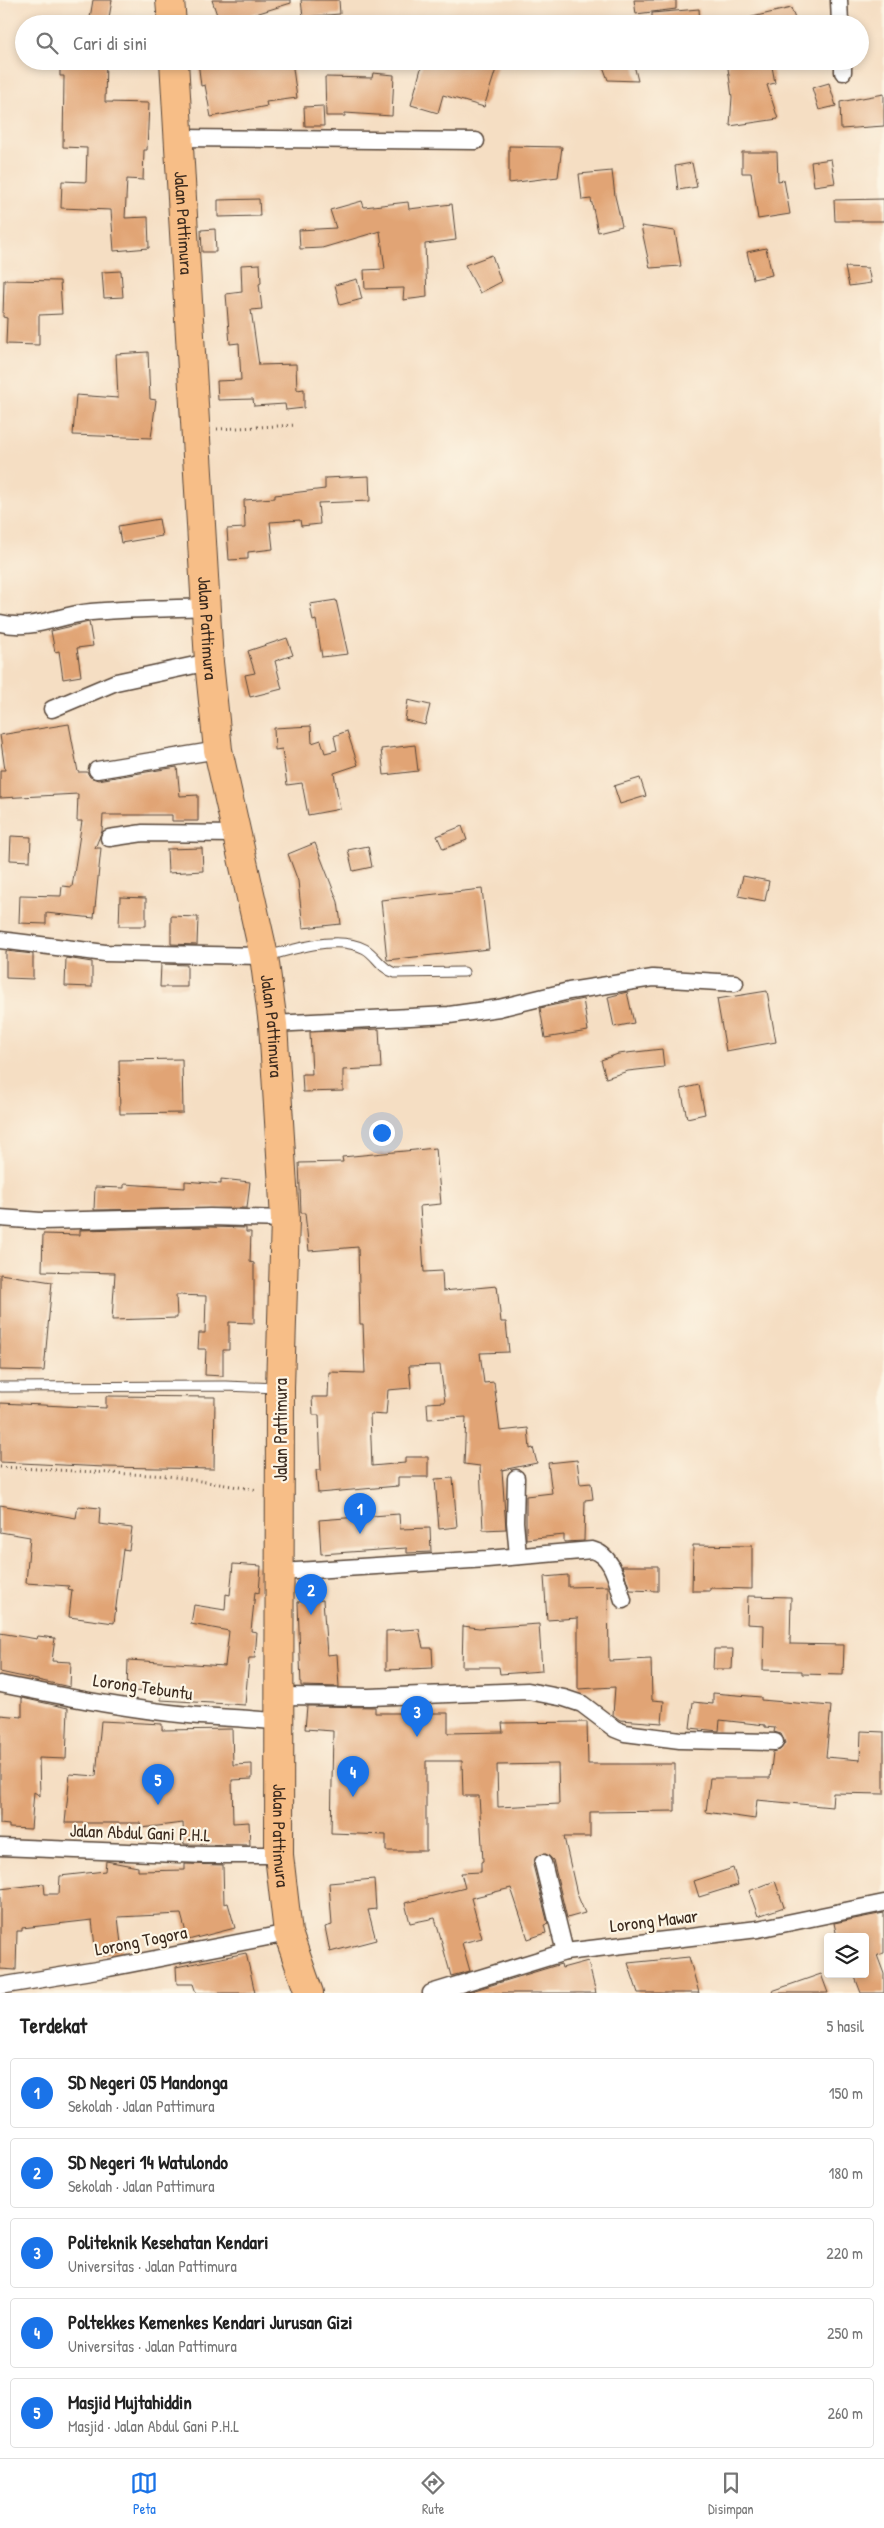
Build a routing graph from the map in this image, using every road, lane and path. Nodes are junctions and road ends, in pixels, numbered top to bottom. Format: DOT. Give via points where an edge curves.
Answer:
graph roads {
  1 [pos="170,0"];
  2 [pos="839,0"];
  3 [pos="171,15"];
  4 [pos="840,15"];
  5 [pos="175,70"];
  6 [pos="179,138"];
  7 [pos="476,141"];
  8 [pos="296,426"];
  9 [pos="195,430"];
  10 [pos="207,607"];
  11 [pos="0,622"];
  12 [pos="209,662"];
  13 [pos="52,709"];
  14 [pos="218,750"];
  15 [pos="97,770"];
  16 [pos="236,834"];
  17 [pos="110,838"];
  18 [pos="0,940"];
  19 [pos="264,956"];
  20 [pos="464,972"];
  21 [pos="735,984"];
  22 [pos="273,1024"];
  23 [pos="0,1218"];
  24 [pos="284,1219"];
  25 [pos="0,1387"];
  26 [pos="280,1388"];
  27 [pos="0,1467"];
  28 [pos="516,1478"];
  29 [pos="281,1493"];
  30 [pos="518,1556"];
  31 [pos="281,1572"];
  32 [pos="623,1600"];
  33 [pos="0,1684"];
  34 [pos="280,1709"];
  35 [pos="775,1742"];
  36 [pos="0,1847"];
  37 [pos="279,1854"];
  38 [pos="543,1863"];
  39 [pos="884,1903"];
  40 [pos="288,1933"];
  41 [pos="565,1952"];
  42 [pos="0,1986"];
  43 [pos="29,1987"];
  44 [pos="309,1993"];
  45 [pos="431,1993"];
  1 -- 3 [label="highway"];
  2 -- 4 [label="street"];
  5 -- 6 [label="highway, Jalan Pattimura"];
  6 -- 7 [label="street"];
  6 -- 9 [label="highway, Jalan Pattimura"];
  8 -- 9 [label="path"];
  9 -- 10 [label="highway, Jalan Pattimura"];
  10 -- 11 [label="street" via="93,612 27,626"];
  10 -- 12 [label="highway, Jalan Pattimura"];
  12 -- 13 [label="street" via="116,682"];
  12 -- 14 [label="highway, Jalan Pattimura"];
  14 -- 15 [label="street"];
  14 -- 16 [label="highway, Jalan Pattimura"];
  16 -- 17 [label="street" via="143,833"];
  16 -- 19 [label="highway, Jalan Pattimura"];
  18 -- 19 [label="street" via="105,953"];
  19 -- 20 [label="lane" via="346,943 365,949 394,973"];
  19 -- 22 [label="highway, Jalan Pattimura"];
  21 -- 22 [label="street" via="653,978 449,1015"];
  22 -- 24 [label="highway, Jalan Pattimura"];
  23 -- 24 [label="street" via="41,1221 210,1217"];
  24 -- 26 [label="highway, Jalan Pattimura"];
  25 -- 26 [label="lane"];
  26 -- 29 [label="highway, Jalan Pattimura"];
  27 -- 29 [label="path" via="168,1476"];
  28 -- 30 [label="street"];
  29 -- 31 [label="highway, Jalan Pattimura"];
  30 -- 31 [label="street"];
  30 -- 32 [label="street" via="599,1552 610,1563"];
  31 -- 34 [label="highway, Jalan Pattimura"];
  33 -- 34 [label="street, Lorong Tebuntu" via="165,1712"];
  34 -- 35 [label="street, Lorong Tebuntu" via="369,1697 528,1691 582,1704 625,1733 680,1740"];
  34 -- 37 [label="highway, Jalan Pattimura"];
  36 -- 37 [label="street, Jalan Abdul Gani P.H.L" via="204,1856"];
  37 -- 40 [label="highway, Jalan Pattimura"];
  38 -- 41 [label="street"];
  39 -- 41 [label="street, Lorong Mawar" via="758,1929"];
  40 -- 43 [label="street, Lorong Togora"];
  40 -- 44 [label="highway, Jalan Pattimura"];
  41 -- 45 [label="street, Lorong Mawar"];
  42 -- 43 [label="street, Lorong Togora"];
}
